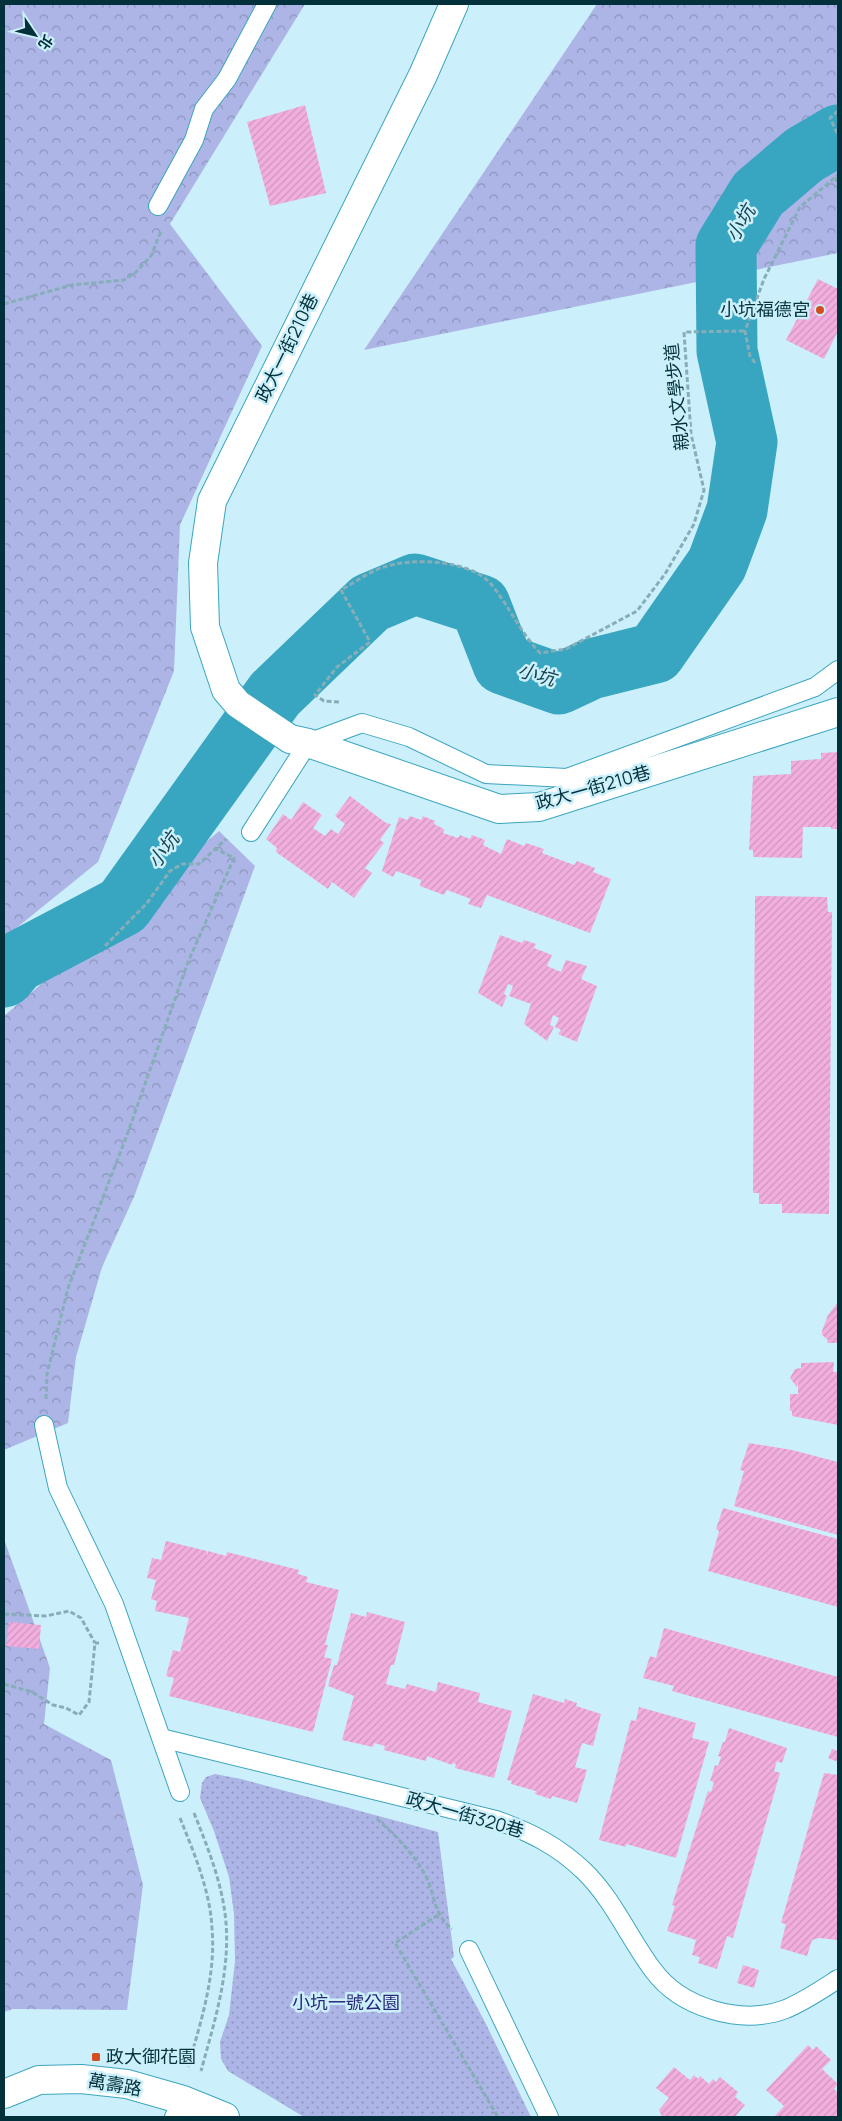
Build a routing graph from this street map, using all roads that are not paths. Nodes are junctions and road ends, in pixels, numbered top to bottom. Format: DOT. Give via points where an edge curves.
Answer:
graph roads {
  1 [pos="267,4"];
  2 [pos="454,4"];
  3 [pos="158,206"];
  4 [pos="838,670"];
  5 [pos="838,712"];
  6 [pos="299,741"];
  7 [pos="251,832"];
  8 [pos="44,1425"];
  9 [pos="161,1738"];
  10 [pos="180,1792"];
  11 [pos="469,1950"];
  12 [pos="838,1979"];
  13 [pos="4,2094"];
  14 [pos="178,2109"];
  15 [pos="225,2117"];
  16 [pos="549,2117"];
  1 -- 3 [label="lane" via="227,79 204,109 194,140"];
  2 -- 6 [label="street, 政大一街210巷" via="423,75 212,501 203,563 205,626 226,690 238,704"];
  4 -- 6 [label="lane" via="815,687 568,778 486,774 409,737 362,723"];
  5 -- 6 [label="street, 政大一街210巷" via="540,807 499,810"];
  6 -- 7 [label="lane"];
  8 -- 9 [label="lane" via="58,1488 114,1604"];
  9 -- 10 [label="lane"];
  9 -- 12 [label="lane, 政大一街320巷" via="496,1820 530,1832 559,1849 585,1872 654,1972 683,1998 712,2011 744,2015 784,2009"];
  11 -- 16 [label="lane"];
  13 -- 14 [label="street, 萬壽路" via="39,2080 82,2079 127,2084"];
  14 -- 15 [label="street, 萬壽路"];
}
